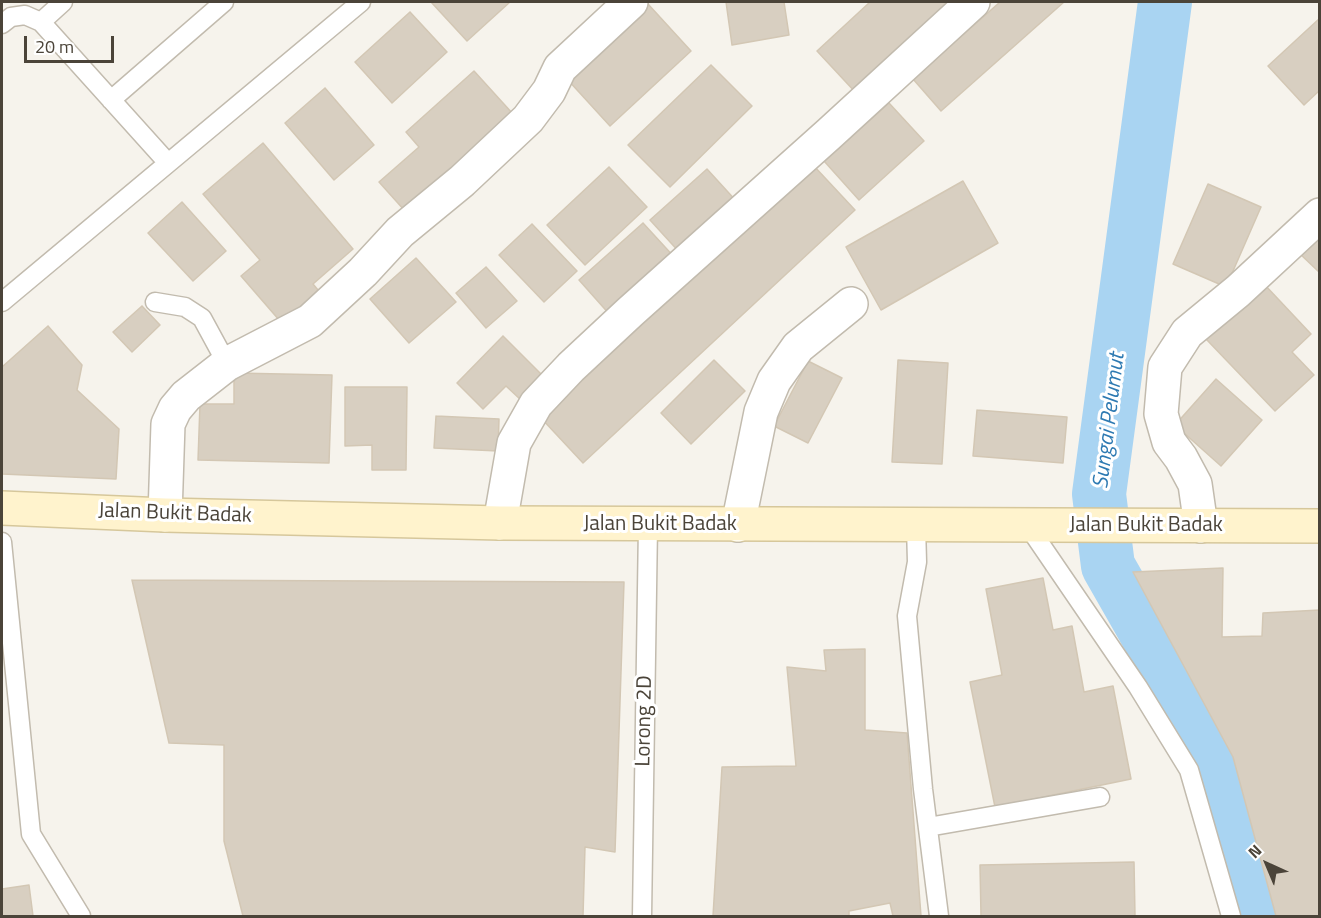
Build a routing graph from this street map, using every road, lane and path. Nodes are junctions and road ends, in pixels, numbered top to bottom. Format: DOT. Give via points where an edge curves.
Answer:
graph roads {
  1 [pos="63,2"];
  2 [pos="224,2"];
  3 [pos="361,2"];
  4 [pos="631,2"];
  5 [pos="973,2"];
  6 [pos="40,22"];
  7 [pos="2,24"];
  8 [pos="111,100"];
  9 [pos="168,163"];
  10 [pos="1320,215"];
  11 [pos="2,302"];
  12 [pos="155,302"];
  13 [pos="851,304"];
  14 [pos="227,364"];
  15 [pos="2,508"];
  16 [pos="165,515"];
  17 [pos="500,523"];
  18 [pos="648,525"];
  19 [pos="738,525"];
  20 [pos="916,526"];
  21 [pos="1028,526"];
  22 [pos="1201,526"];
  23 [pos="1320,526"];
  24 [pos="2,542"];
  25 [pos="1100,797"];
  26 [pos="928,827"];
  27 [pos="81,916"];
  28 [pos="642,916"];
  29 [pos="939,916"];
  30 [pos="1231,916"];
  1 -- 6 [label="lane"];
  2 -- 8 [label="lane"];
  3 -- 9 [label="lane"];
  4 -- 14 [label="street" via="560,68 528,119 462,182 400,232 310,321"];
  5 -- 17 [label="street" via="630,312 536,404 514,443"];
  6 -- 7 [label="lane" via="25,15 11,16"];
  6 -- 8 [label="lane"];
  8 -- 9 [label="lane"];
  9 -- 11 [label="lane"];
  10 -- 22 [label="street" via="1239,291 1187,333 1166,367 1161,414 1169,442 1195,484"];
  12 -- 14 [label="lane" via="185,307 202,318"];
  13 -- 19 [label="street" via="798,347 774,381 761,412"];
  14 -- 16 [label="street" via="186,396 168,424"];
  15 -- 16 [label="main road, Jalan Bukit Badak"];
  16 -- 17 [label="main road, Jalan Bukit Badak"];
  17 -- 18 [label="main road, Jalan Bukit Badak"];
  18 -- 19 [label="main road, Jalan Bukit Badak"];
  18 -- 28 [label="lane, Lorong 2D"];
  19 -- 20 [label="main road, Jalan Bukit Badak"];
  20 -- 21 [label="main road, Jalan Bukit Badak"];
  20 -- 26 [label="lane" via="917,562 907,616"];
  21 -- 22 [label="main road, Jalan Bukit Badak"];
  21 -- 30 [label="lane" via="1138,687 1189,770"];
  22 -- 23 [label="main road, Jalan Bukit Badak"];
  24 -- 27 [label="lane" via="31,834"];
  25 -- 26 [label="lane"];
  26 -- 29 [label="lane"];
}
